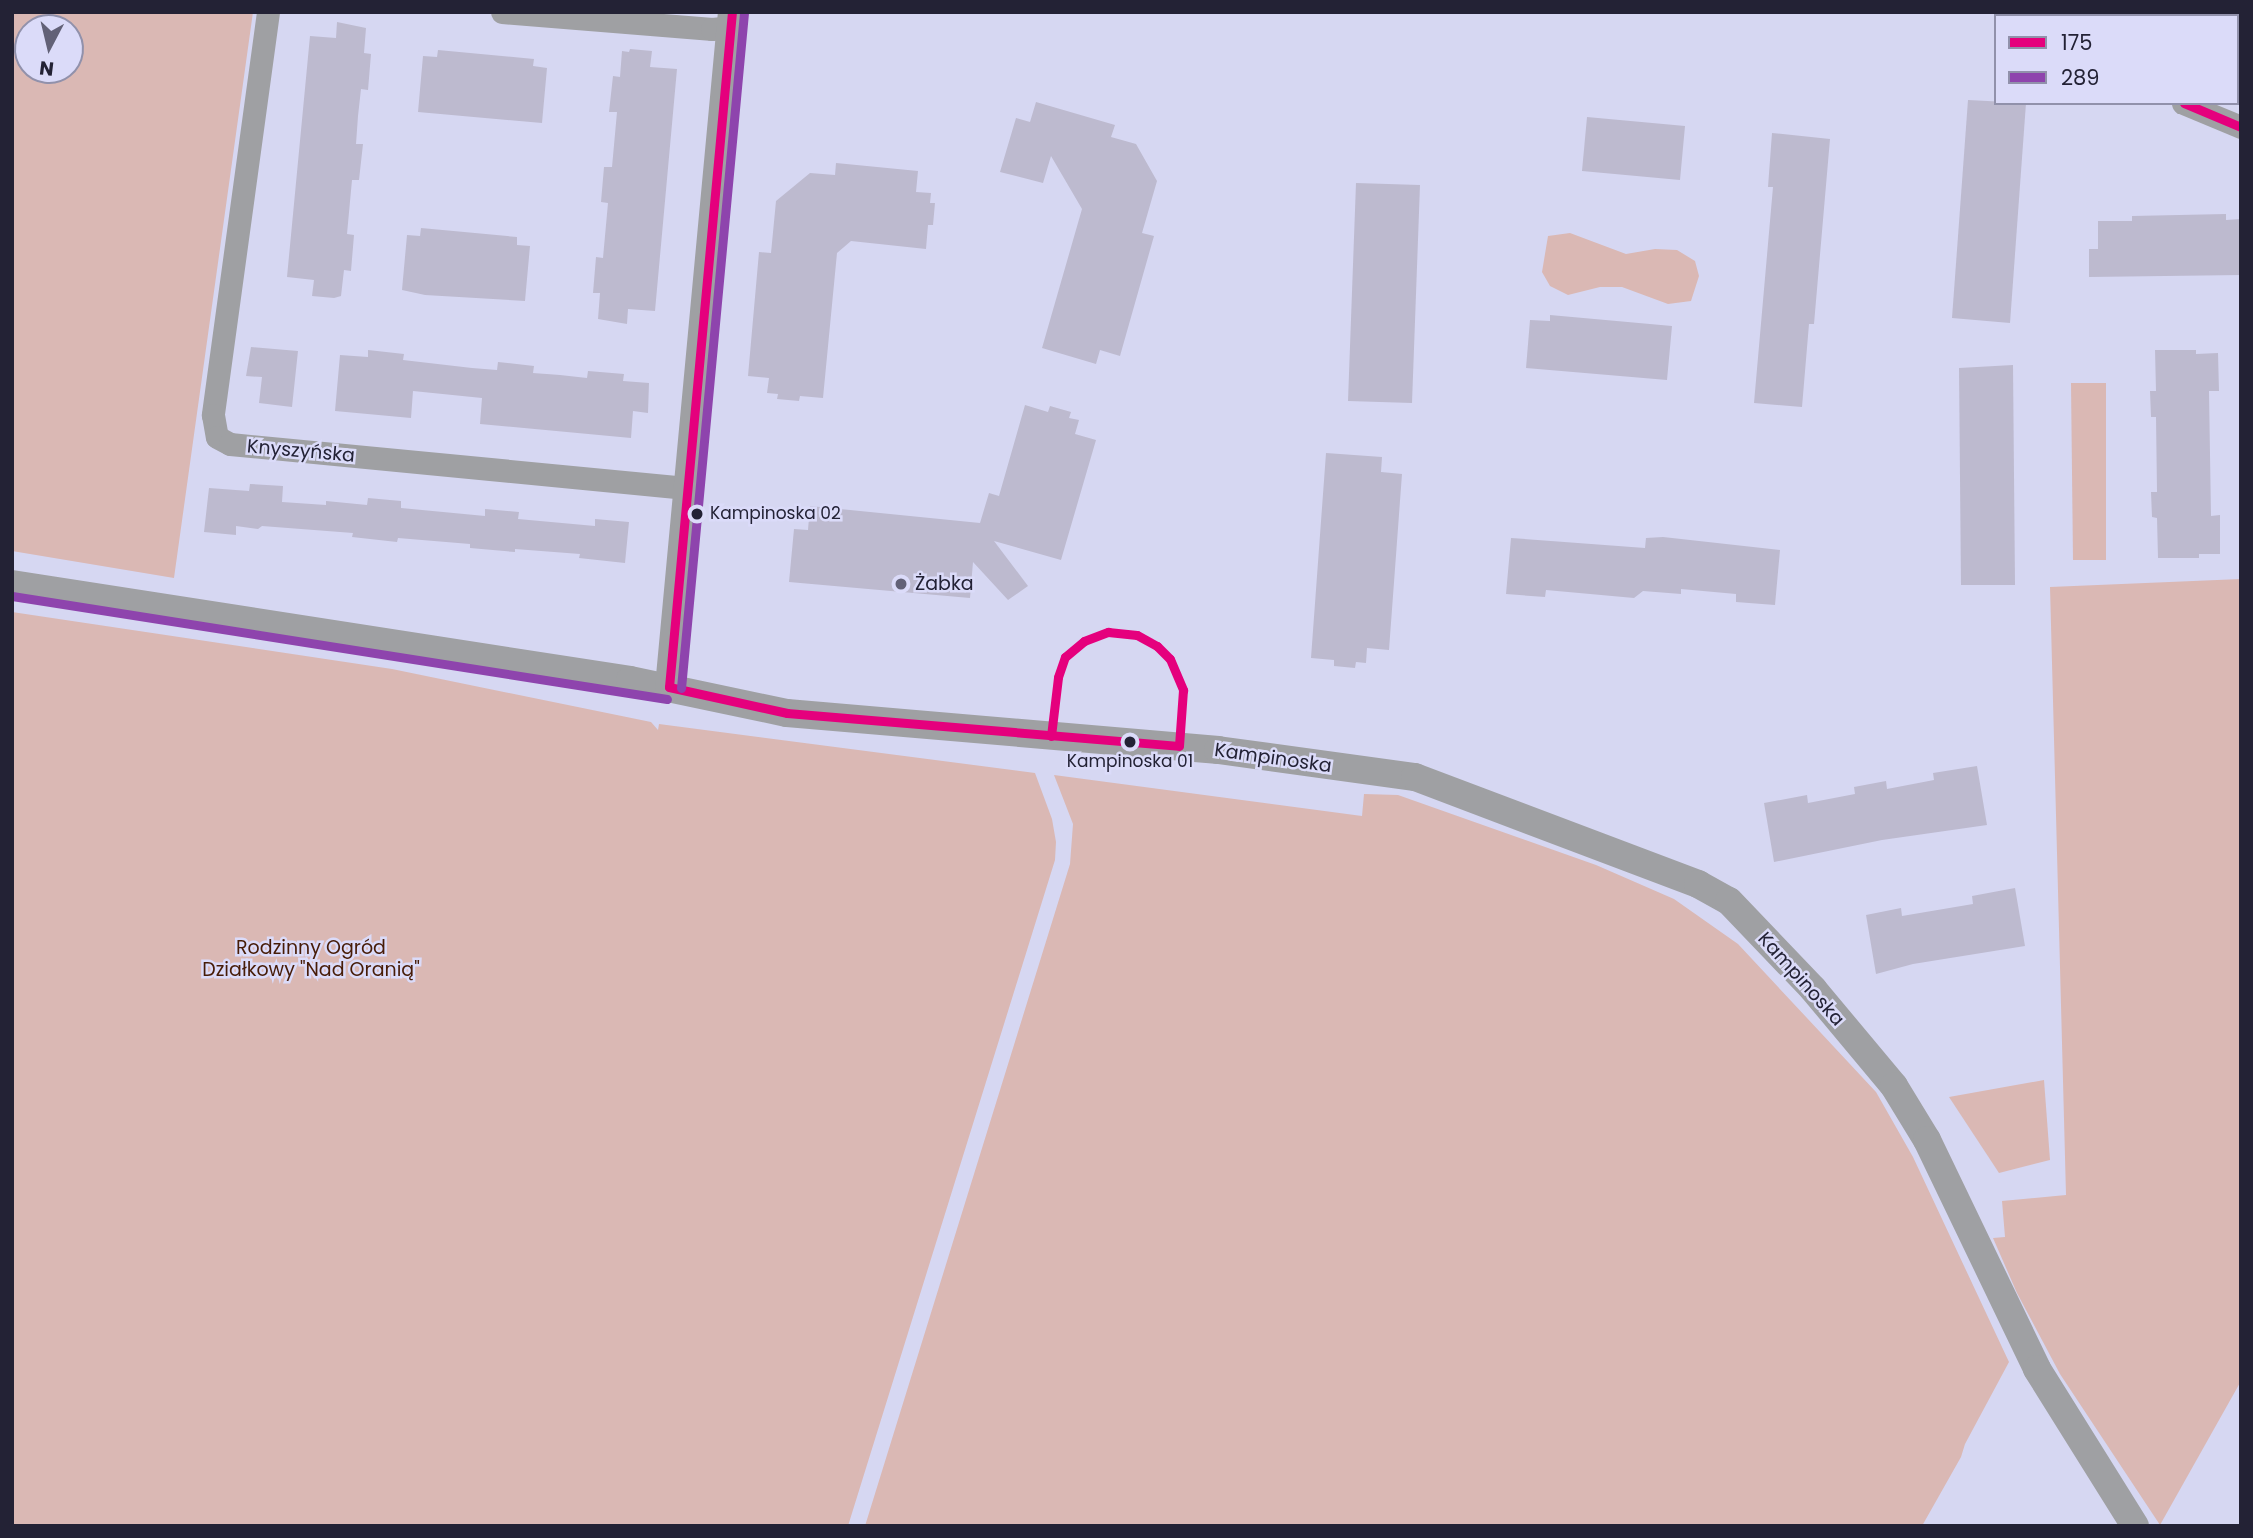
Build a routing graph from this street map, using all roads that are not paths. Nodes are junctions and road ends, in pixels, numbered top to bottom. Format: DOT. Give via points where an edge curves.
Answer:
graph roads {
  1 [pos="268,12"];
  2 [pos="502,12"];
  3 [pos="731,20"];
  4 [pos="2188,105"];
  5 [pos="2241,127"];
  6 [pos="689,488"];
  7 [pos="12,584"];
  8 [pos="669,687"];
  9 [pos="2135,1526"];
  1 -- 6 [label="street, Knyszyńska" via="213,415 217,437 230,444"];
  2 -- 3 [label="street" via="712,29"];
  3 -- 6 [label="street"];
  4 -- 5 [label="street"];
  6 -- 8 [label="street"];
  7 -- 8 [label="street, Kampinoska"];
  8 -- 9 [label="street, Kampinoska" via="787,713 1205,749 1415,777 1698,884 1729,901 1813,989 1894,1086 1927,1140 2038,1369"];
}
